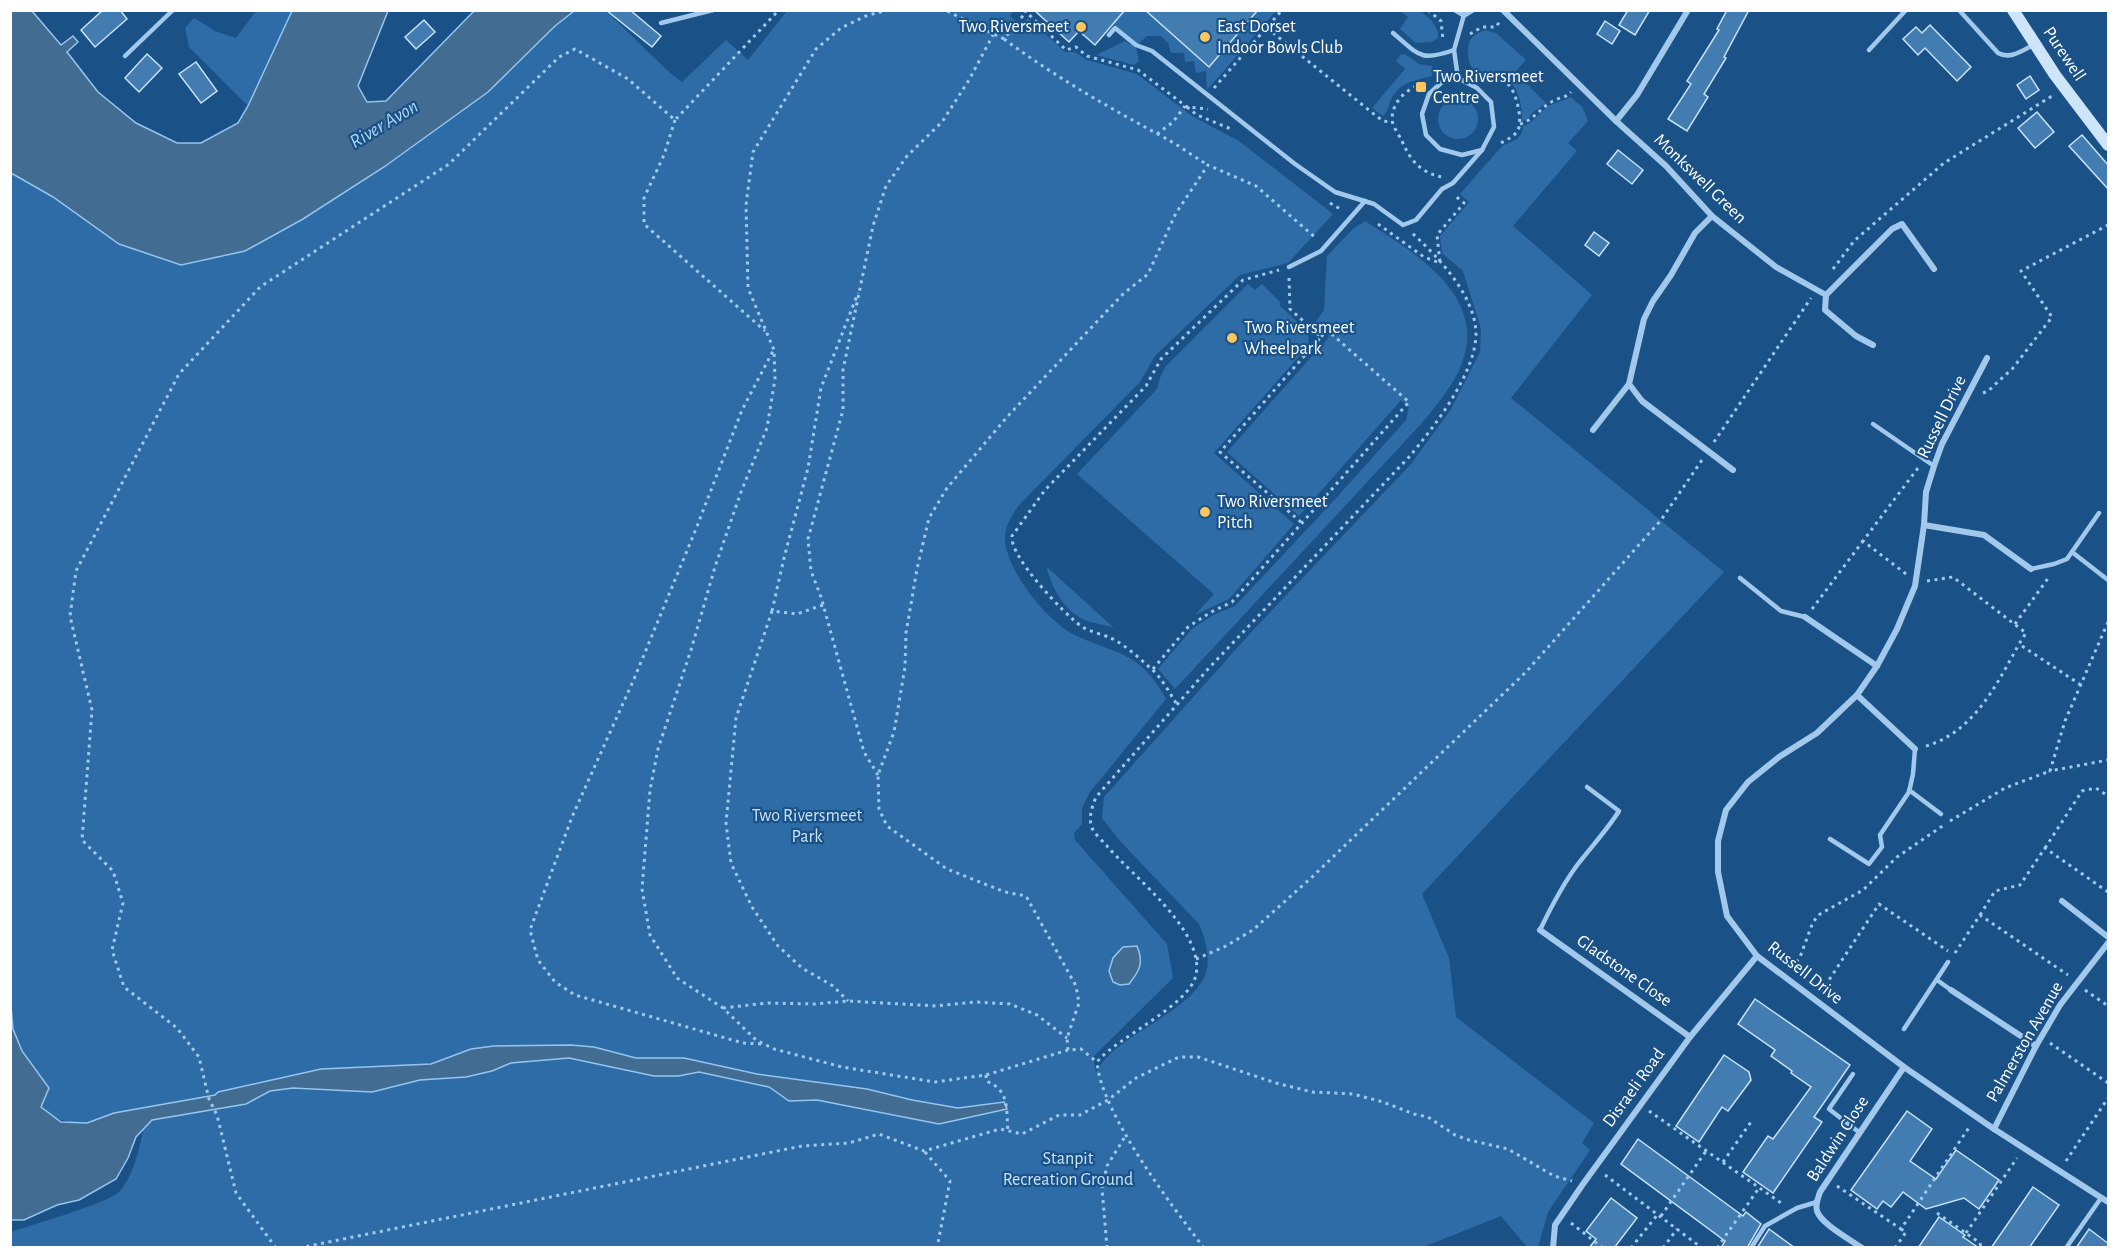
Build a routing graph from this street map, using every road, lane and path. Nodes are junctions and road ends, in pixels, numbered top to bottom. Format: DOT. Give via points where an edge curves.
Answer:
graph roads {
  1 [pos="173,10"];
  2 [pos="713,10"];
  3 [pos="779,10"];
  4 [pos="889,10"];
  5 [pos="940,10"];
  6 [pos="1282,10"];
  7 [pos="1428,10"];
  8 [pos="1456,10"];
  9 [pos="1472,10"];
  10 [pos="1688,10"];
  11 [pos="1906,10"];
  12 [pos="1959,10"];
  13 [pos="2013,10"];
  14 [pos="1025,11"];
  15 [pos="1504,12"];
  16 [pos="1464,15"];
  17 [pos="661,23"];
  18 [pos="1267,28"];
  19 [pos="1393,33"];
  20 [pos="993,35"];
  21 [pos="1109,35"];
  22 [pos="1004,39"];
  23 [pos="1443,40"];
  24 [pos="1456,44"];
  25 [pos="2035,44"];
  26 [pos="1454,50"];
  27 [pos="1869,50"];
  28 [pos="1442,54"];
  29 [pos="125,56"];
  30 [pos="1458,78"];
  31 [pos="1482,79"];
  32 [pos="1429,82"];
  33 [pos="1578,84"];
  34 [pos="2064,88"];
  35 [pos="1208,95"];
  36 [pos="1185,105"];
  37 [pos="1195,110"];
  38 [pos="1228,111"];
  39 [pos="675,120"];
  40 [pos="1616,121"];
  41 [pos="1156,134"];
  42 [pos="2109,145"];
  43 [pos="1482,150"];
  44 [pos="1209,165"];
  45 [pos="1458,188"];
  46 [pos="1365,201"];
  47 [pos="1712,216"];
  48 [pos="1403,225"];
  49 [pos="2109,225"];
  50 [pos="1325,246"];
  51 [pos="1440,262"];
  52 [pos="1289,267"];
  53 [pos="1934,269"];
  54 [pos="861,286"];
  55 [pos="1816,290"];
  56 [pos="1826,295"];
  57 [pos="766,333"];
  58 [pos="1321,337"];
  59 [pos="1873,345"];
  60 [pos="774,350"];
  61 [pos="1987,358"];
  62 [pos="1629,384"];
  63 [pos="1967,400"];
  64 [pos="1873,424"];
  65 [pos="1593,430"];
  66 [pos="1709,451"];
  67 [pos="1925,459"];
  68 [pos="1934,466"];
  69 [pos="1733,470"];
  70 [pos="2099,513"];
  71 [pos="1302,523"];
  72 [pos="1924,525"];
  73 [pos="1863,541"];
  74 [pos="2072,552"];
  75 [pos="2058,563"];
  76 [pos="2031,569"];
  77 [pos="1740,578"];
  78 [pos="2108,580"];
  79 [pos="1915,582"];
  80 [pos="823,605"];
  81 [pos="772,611"];
  82 [pos="1805,617"];
  83 [pos="2109,622"];
  84 [pos="2015,624"];
  85 [pos="2019,644"];
  86 [pos="1877,666"];
  87 [pos="1153,669"];
  88 [pos="2081,685"];
  89 [pos="1857,695"];
  90 [pos="1176,703"];
  91 [pos="1916,749"];
  92 [pos="2109,760"];
  93 [pos="2050,771"];
  94 [pos="878,775"];
  95 [pos="1587,787"];
  96 [pos="1910,790"];
  97 [pos="2109,796"];
  98 [pos="1941,814"];
  99 [pos="1830,839"];
  100 [pos="2045,848"];
  101 [pos="2109,892"];
  102 [pos="2062,901"];
  103 [pos="1980,915"];
  104 [pos="1540,930"];
  105 [pos="2109,937"];
  106 [pos="2109,944"];
  107 [pos="1756,956"];
  108 [pos="1196,959"];
  109 [pos="1948,962"];
  110 [pos="1785,978"];
  111 [pos="1937,980"];
  112 [pos="2077,982"];
  113 [pos="1951,990"];
  114 [pos="848,1001"];
  115 [pos="1815,1001"];
  116 [pos="2109,1006"];
  117 [pos="723,1008"];
  118 [pos="1904,1029"];
  119 [pos="2041,1036"];
  120 [pos="1690,1037"];
  121 [pos="1067,1038"];
  122 [pos="761,1044"];
  123 [pos="2036,1046"];
  124 [pos="1068,1050"];
  125 [pos="1097,1062"];
  126 [pos="1904,1067"];
  127 [pos="1853,1074"];
  128 [pos="986,1075"];
  129 [pos="2109,1083"];
  130 [pos="2109,1098"];
  131 [pos="1108,1100"];
  132 [pos="1640,1105"];
  133 [pos="1976,1117"];
  134 [pos="1752,1119"];
  135 [pos="1994,1129"];
  136 [pos="1008,1131"];
  137 [pos="1860,1133"];
  138 [pos="1126,1135"];
  139 [pos="2024,1148"];
  140 [pos="924,1151"];
  141 [pos="1706,1151"];
  142 [pos="1723,1162"];
  143 [pos="1595,1167"];
  144 [pos="2059,1171"];
  145 [pos="1828,1180"];
  146 [pos="1582,1184"];
  147 [pos="1759,1188"];
  148 [pos="2101,1198"];
  149 [pos="1817,1202"];
  150 [pos="2109,1202"];
  151 [pos="1792,1211"];
  152 [pos="1937,1213"];
  153 [pos="1562,1215"];
  154 [pos="1659,1215"];
  155 [pos="1677,1229"];
  156 [pos="1901,1229"];
  157 [pos="1965,1233"];
  158 [pos="276,1248"];
  159 [pos="299,1248"];
  160 [pos="937,1248"];
  161 [pos="1107,1248"];
  162 [pos="1204,1248"];
  163 [pos="1553,1248"];
  164 [pos="1603,1248"];
  165 [pos="1631,1248"];
  166 [pos="1663,1248"];
  167 [pos="1702,1248"];
  168 [pos="1717,1248"];
  169 [pos="1751,1248"];
  170 [pos="1862,1248"];
  171 [pos="1895,1248"];
  172 [pos="1981,1248"];
  173 [pos="2066,1248"];
  1 -- 29 [label="lane"];
  2 -- 17 [label="lane"];
  3 -- 39 [label="path"];
  4 -- 57 [label="path" via="841,28 816,49 753,152 746,206 748,288"];
  5 -- 20 [label="path"];
  6 -- 18 [label="path"];
  7 -- 23 [label="path" via="1441,21"];
  8 -- 16 [label="street"];
  9 -- 16 [label="street"];
  10 -- 40 [label="street" via="1637,95"];
  11 -- 27 [label="lane"];
  12 -- 25 [label="lane" via="2005,57"];
  13 -- 25 [label="street, Purewell"];
  14 -- 22 [label="path"];
  14 -- 36 [label="path" via="1066,50 1076,47 1088,56 1138,70"];
  15 -- 24 [label="path" via="1496,27 1482,27 1471,33 1464,47"];
  15 -- 33 [label="street, Monkswell Green"];
  16 -- 24 [label="lane"];
  18 -- 32 [label="path" via="1383,121 1392,122 1396,104 1405,92"];
  18 -- 35 [label="path"];
  19 -- 28 [label="lane" via="1426,57"];
  20 -- 22 [label="path"];
  20 -- 54 [label="path" via="942,122 907,156 886,186"];
  21 -- 35 [label="lane" via="1115,28"];
  22 -- 41 [label="path" via="1050,73"];
  23 -- 24 [label="path"];
  23 -- 28 [label="path" via="1438,46"];
  24 -- 26 [label="lane"];
  25 -- 34 [label="street, Purewell"];
  26 -- 28 [label="lane"];
  26 -- 30 [label="lane"];
  30 -- 43 [label="lane" via="1477,88 1491,102 1494,127"];
  30 -- 43 [label="lane" via="1442,82 1429,94 1422,114 1426,135 1440,149 1462,155"];
  31 -- 33 [label="path" via="1509,85 1518,105 1520,124 1567,96"];
  33 -- 40 [label="street, Monkswell Green"];
  34 -- 42 [label="street, Purewell"];
  34 -- 55 [label="path" via="1944,163 1854,242"];
  35 -- 37 [label="path"];
  35 -- 38 [label="lane"];
  36 -- 37 [label="path"];
  36 -- 41 [label="path" via="1173,122"];
  37 -- 38 [label="path"];
  38 -- 46 [label="lane" via="1335,192"];
  39 -- 57 [label="path" via="644,198 644,224"];
  39 -- 158 [label="path" via="628,79 574,49 559,57 449,164 260,286 179,374 75,571 70,616 92,710 82,840 113,871 123,903 112,950 124,987 177,1028 199,1057 236,1193"];
  40 -- 47 [label="street, Monkswell Green" via="1666,166"];
  41 -- 44 [label="path"];
  43 -- 48 [label="lane" via="1416,220"];
  44 -- 50 [label="path" via="1256,186"];
  44 -- 94 [label="path" via="1176,213 1148,274 1123,294 1007,417 946,488 928,518 906,633 905,667 894,732"];
  45 -- 51 [label="path" via="1454,194 1464,203 1437,235"];
  46 -- 48 [label="lane"];
  46 -- 50 [label="lane"];
  47 -- 55 [label="street, Monkswell Green" via="1776,267"];
  47 -- 62 [label="street" via="1695,233 1648,310"];
  48 -- 51 [label="path"];
  49 -- 63 [label="path" via="2020,271 2052,317 2013,368 1988,392"];
  50 -- 52 [label="lane"];
  51 -- 90 [label="path" via="1455,278 1476,331 1474,351 1449,403 1393,475"];
  52 -- 58 [label="path" via="1290,309"];
  52 -- 87 [label="path" via="1243,280 1161,359 1146,386 1045,490 1012,536 1014,547 1032,574 1066,614 1083,628 1115,640"];
  53 -- 56 [label="street" via="1902,224 1892,229"];
  54 -- 80 [label="path" via="843,370 843,410 808,538 811,571"];
  54 -- 81 [label="path" via="822,388 808,468"];
  55 -- 56 [label="street, Monkswell Green"];
  55 -- 66 [label="path"];
  56 -- 59 [label="street" via="1825,310"];
  57 -- 60 [label="path"];
  58 -- 71 [label="path" via="1220,452"];
  58 -- 71 [label="path" via="1327,330 1409,402"];
  60 -- 117 [label="path" via="775,379 767,428 715,567 658,750 646,831 642,889 650,936 677,978"];
  60 -- 122 [label="path" via="742,410 634,680 572,817 530,930 538,960 555,982 575,995 743,1043"];
  61 -- 63 [label="street, Russell Drive"];
  62 -- 65 [label="street"];
  62 -- 66 [label="street" via="1642,401"];
  63 -- 68 [label="street, Russell Drive"];
  64 -- 67 [label="lane"];
  66 -- 69 [label="street"];
  66 -- 108 [label="path" via="1661,520 1526,672 1253,930"];
  67 -- 68 [label="lane"];
  67 -- 73 [label="path"];
  68 -- 72 [label="street, Russell Drive" via="1926,492"];
  70 -- 74 [label="lane"];
  71 -- 87 [label="path" via="1232,602 1188,627"];
  72 -- 76 [label="street" via="1984,535"];
  72 -- 79 [label="street, Russell Drive"];
  73 -- 79 [label="path"];
  73 -- 82 [label="path"];
  74 -- 75 [label="lane"];
  74 -- 78 [label="lane"];
  75 -- 76 [label="lane"];
  75 -- 84 [label="path"];
  77 -- 82 [label="lane" via="1781,611"];
  79 -- 84 [label="path" via="1953,577"];
  79 -- 86 [label="street, Russell Drive"];
  80 -- 81 [label="path" via="797,614"];
  80 -- 94 [label="path" via="864,752"];
  81 -- 114 [label="path" via="736,718 726,823 731,863 752,907 778,946"];
  82 -- 86 [label="street"];
  83 -- 88 [label="path"];
  84 -- 85 [label="path" via="2026,633"];
  85 -- 88 [label="path"];
  85 -- 91 [label="path" via="1976,712 1939,742"];
  86 -- 89 [label="street, Russell Drive"];
  87 -- 90 [label="path"];
  88 -- 93 [label="path"];
  89 -- 91 [label="street"];
  89 -- 107 [label="street, Russell Drive" via="1817,733 1748,782 1726,810 1718,841 1718,872 1727,916"];
  90 -- 108 [label="path" via="1095,797 1090,812 1092,828 1116,857 1164,902"];
  91 -- 96 [label="lane"];
  92 -- 93 [label="path"];
  93 -- 110 [label="path" via="2005,788 1946,824 1897,857 1863,890 1820,914 1800,957"];
  94 -- 121 [label="path" via="879,809 887,826 947,869 1005,892 1026,896 1076,986 1079,1003"];
  95 -- 104 [label="lane" via="1619,811 1556,896"];
  96 -- 98 [label="lane"];
  96 -- 99 [label="lane" via="1880,835 1882,847 1869,864"];
  97 -- 100 [label="path" via="2096,788 2082,791"];
  100 -- 101 [label="path"];
  100 -- 103 [label="path" via="2020,885 1995,891"];
  102 -- 105 [label="street"];
  103 -- 112 [label="path"];
  103 -- 115 [label="path" via="1954,954 1879,904"];
  104 -- 120 [label="street, Gladstone Close"];
  106 -- 112 [label="street, Palmerston Avenue"];
  107 -- 110 [label="street, Russell Drive"];
  107 -- 120 [label="street, Disraeli Road"];
  108 -- 125 [label="path" via="1196,976 1189,988"];
  109 -- 111 [label="lane"];
  110 -- 115 [label="street, Russell Drive"];
  111 -- 113 [label="lane"];
  111 -- 118 [label="lane"];
  112 -- 116 [label="path"];
  112 -- 119 [label="street, Palmerston Avenue"];
  113 -- 123 [label="street"];
  114 -- 117 [label="path"];
  114 -- 121 [label="path" via="936,1006 1010,1004 1037,1015"];
  115 -- 126 [label="street, Russell Drive"];
  117 -- 122 [label="path"];
  119 -- 123 [label="street, Palmerston Avenue"];
  119 -- 129 [label="path"];
  120 -- 132 [label="street, Disraeli Road"];
  121 -- 124 [label="path"];
  122 -- 128 [label="path" via="842,1067 935,1082"];
  123 -- 135 [label="street, Palmerston Avenue"];
  124 -- 125 [label="path" via="1081,1049"];
  124 -- 128 [label="path"];
  125 -- 131 [label="path"];
  126 -- 133 [label="street, Russell Drive"];
  126 -- 137 [label="street, Baldwin Close"];
  127 -- 137 [label="lane" via="1829,1109"];
  128 -- 136 [label="path" via="986,1081 996,1085 1005,1096"];
  130 -- 144 [label="path"];
  131 -- 136 [label="path" via="1080,1115 1059,1115 1022,1134"];
  131 -- 138 [label="path"];
  131 -- 146 [label="path" via="1136,1078 1179,1057 1198,1057 1312,1092 1353,1094 1383,1102 1428,1117 1455,1135 1508,1149 1554,1176"];
  132 -- 141 [label="path"];
  132 -- 143 [label="street, Disraeli Road"];
  133 -- 135 [label="street, Russell Drive"];
  133 -- 156 [label="path"];
  134 -- 142 [label="path"];
  135 -- 139 [label="street, Russell Drive"];
  136 -- 140 [label="path" via="1000,1129"];
  137 -- 145 [label="street, Baldwin Close"];
  138 -- 161 [label="path" via="1107,1166 1102,1188"];
  138 -- 162 [label="path"];
  139 -- 144 [label="street, Russell Drive"];
  139 -- 157 [label="path"];
  140 -- 159 [label="path" via="879,1134 849,1143 802,1146"];
  140 -- 160 [label="path" via="950,1181"];
  141 -- 142 [label="path"];
  141 -- 154 [label="path"];
  142 -- 147 [label="path"];
  143 -- 146 [label="street, Disraeli Road"];
  143 -- 154 [label="path"];
  144 -- 148 [label="street, Russell Drive"];
  145 -- 149 [label="street, Baldwin Close"];
  145 -- 156 [label="path"];
  146 -- 153 [label="street, Disraeli Road"];
  147 -- 151 [label="path"];
  147 -- 168 [label="path"];
  148 -- 150 [label="street, Russell Drive"];
  148 -- 173 [label="lane"];
  149 -- 151 [label="lane"];
  149 -- 170 [label="street, Baldwin Close" via="1817,1212 1826,1223"];
  151 -- 169 [label="lane" via="1766,1226"];
  152 -- 157 [label="path"];
  153 -- 163 [label="street, Disraeli Road" via="1555,1225"];
  153 -- 164 [label="path"];
  154 -- 155 [label="path"];
  154 -- 165 [label="path"];
  155 -- 166 [label="path"];
  155 -- 167 [label="path"];
  156 -- 171 [label="path" via="1906,1232"];
  157 -- 172 [label="path"];
}
